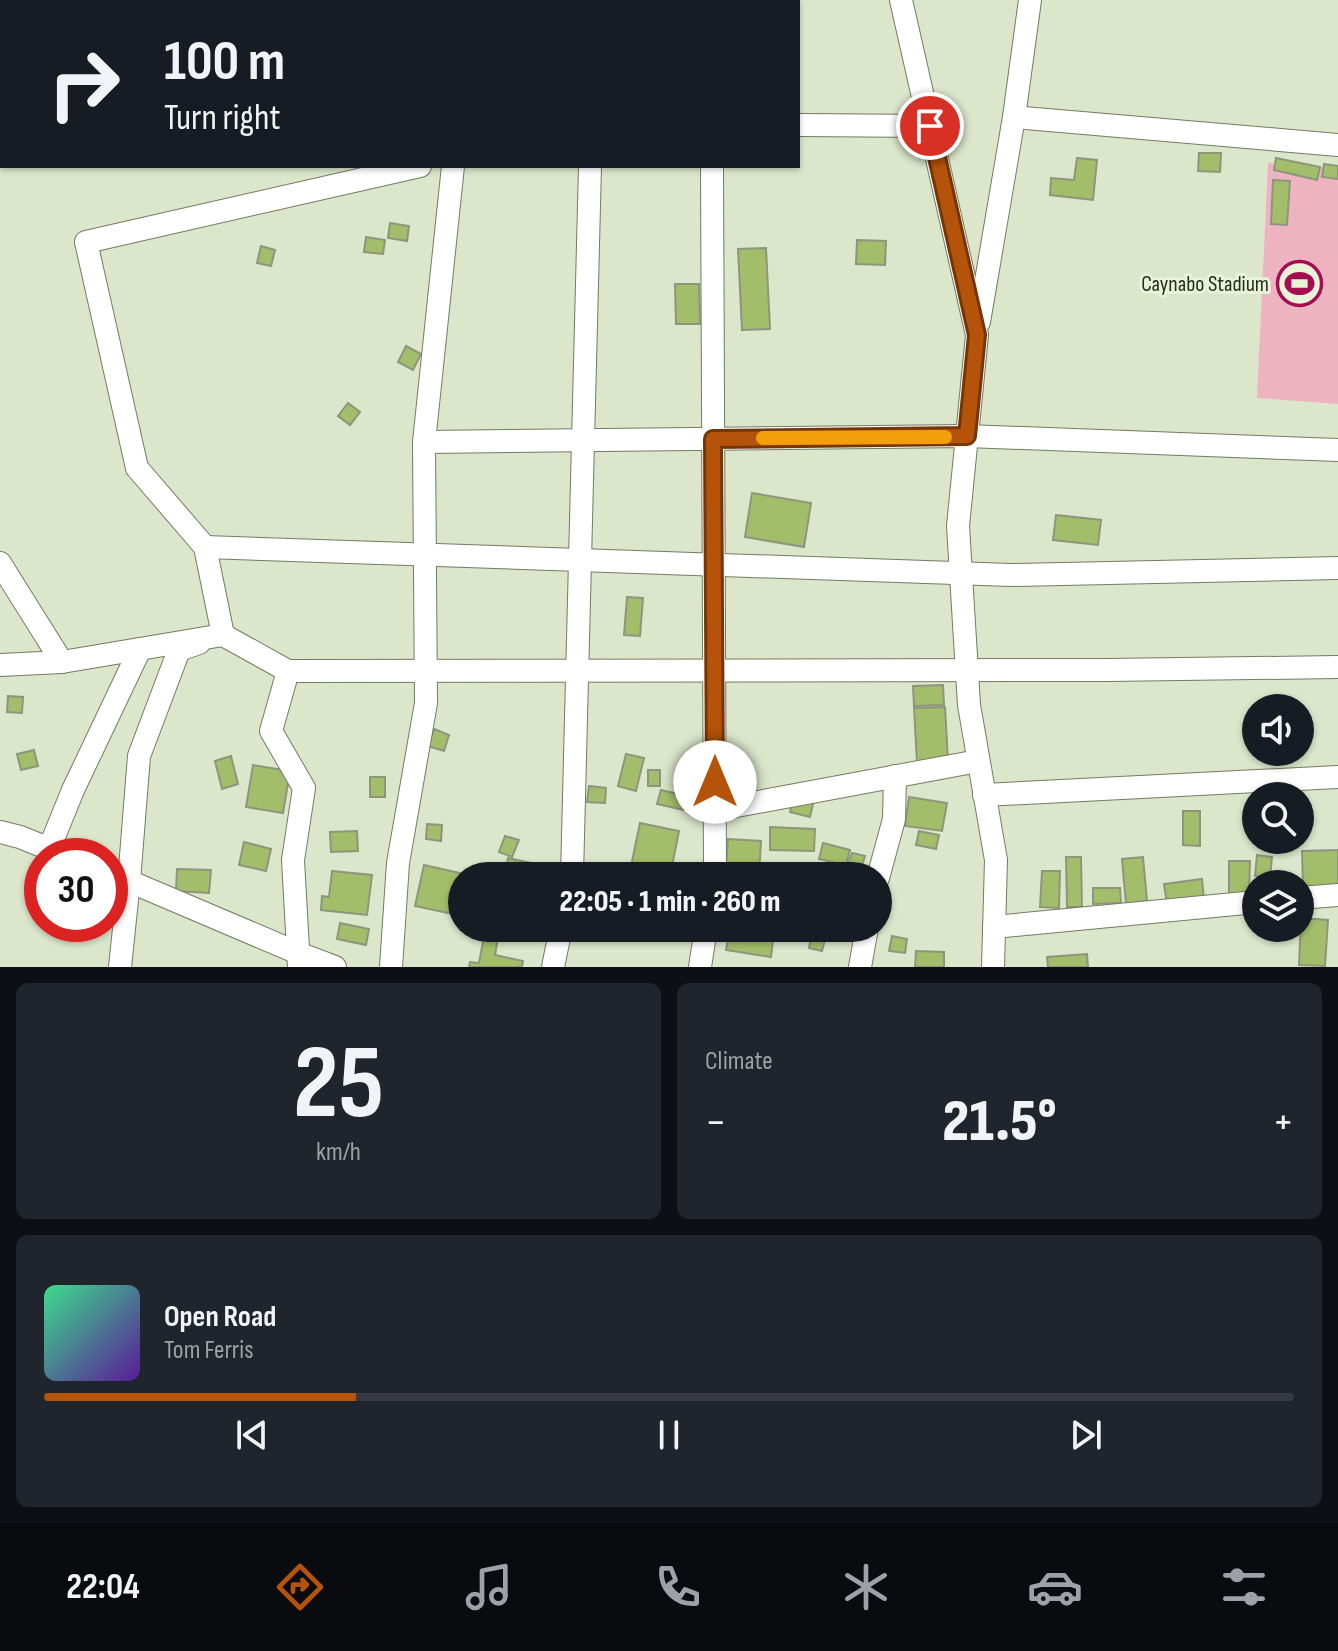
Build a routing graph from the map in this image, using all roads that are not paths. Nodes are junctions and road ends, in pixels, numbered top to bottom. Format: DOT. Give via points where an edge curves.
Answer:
graph roads {
  1 [pos="901,0"];
  2 [pos="1030,0"];
  3 [pos="1014,117"];
  4 [pos="800,125"];
  5 [pos="930,126"];
  6 [pos="1338,145"];
  7 [pos="411,168"];
  8 [pos="453,168"];
  9 [pos="590,168"];
  10 [pos="712,168"];
  11 [pos="977,335"];
  12 [pos="967,436"];
  13 [pos="713,439"];
  14 [pos="583,440"];
  15 [pos="424,442"];
  16 [pos="1338,450"];
  17 [pos="205,547"];
  18 [pos="425,556"];
  19 [pos="580,561"];
  20 [pos="0,563"];
  21 [pos="714,565"];
  22 [pos="1338,568"];
  23 [pos="961,573"];
  24 [pos="223,635"];
  25 [pos="140,649"];
  26 [pos="62,662"];
  27 [pos="0,665"];
  28 [pos="1338,667"];
  29 [pos="578,670"];
  30 [pos="714,670"];
  31 [pos="967,670"];
  32 [pos="288,671"];
  33 [pos="425,671"];
  34 [pos="978,761"];
  35 [pos="895,776"];
  36 [pos="1338,777"];
  37 [pos="984,795"];
  38 [pos="715,810"];
  39 [pos="0,832"];
  40 [pos="61,838"];
  41 [pos="126,838"];
  42 [pos="24,839"];
  43 [pos="572,862"];
  44 [pos="714,862"];
  45 [pos="882,862"];
  46 [pos="128,881"];
  47 [pos="1338,895"];
  48 [pos="1314,897"];
  49 [pos="1242,903"];
  50 [pos="994,927"];
  51 [pos="120,942"];
  52 [pos="558,942"];
  53 [pos="704,942"];
  54 [pos="864,942"];
  55 [pos="298,960"];
  56 [pos="120,967"];
  57 [pos="335,967"];
  58 [pos="391,967"];
  59 [pos="553,967"];
  60 [pos="700,967"];
  61 [pos="860,967"];
  62 [pos="993,967"];
  1 -- 5 [label="street"];
  2 -- 3 [label="street"];
  3 -- 6 [label="street"];
  3 -- 11 [label="street"];
  4 -- 5 [label="street"];
  5 -- 11 [label="street"];
  7 -- 17 [label="street" via="86,242 137,468"];
  8 -- 15 [label="street"];
  9 -- 14 [label="street"];
  10 -- 13 [label="street"];
  11 -- 12 [label="street"];
  12 -- 13 [label="street"];
  12 -- 16 [label="street"];
  12 -- 23 [label="street" via="958,526"];
  13 -- 14 [label="street"];
  13 -- 21 [label="street"];
  14 -- 15 [label="street"];
  14 -- 19 [label="street"];
  15 -- 18 [label="street"];
  17 -- 18 [label="street"];
  17 -- 24 [label="street"];
  18 -- 19 [label="street"];
  18 -- 33 [label="street"];
  19 -- 21 [label="street"];
  19 -- 29 [label="street"];
  20 -- 26 [label="street"];
  21 -- 23 [label="street"];
  21 -- 30 [label="street"];
  22 -- 23 [label="street"];
  23 -- 31 [label="street"];
  24 -- 25 [label="street"];
  24 -- 32 [label="street"];
  24 -- 41 [label="street" via="179,650 139,756"];
  25 -- 26 [label="street"];
  25 -- 40 [label="street" via="73,790"];
  26 -- 27 [label="street"];
  28 -- 31 [label="street"];
  29 -- 30 [label="street"];
  29 -- 33 [label="street"];
  29 -- 43 [label="street"];
  30 -- 31 [label="street"];
  30 -- 38 [label="street"];
  31 -- 34 [label="street"];
  32 -- 33 [label="street"];
  32 -- 55 [label="street" via="271,731 304,788 293,860"];
  33 -- 58 [label="street" via="426,703 398,863"];
  34 -- 35 [label="street"];
  34 -- 37 [label="street"];
  35 -- 38 [label="street"];
  35 -- 45 [label="street" via="894,819"];
  36 -- 37 [label="street"];
  37 -- 50 [label="street" via="996,860"];
  38 -- 44 [label="street"];
  39 -- 42 [label="street"];
  46 -- 55 [label="street"];
  47 -- 48 [label="street"];
  49 -- 50 [label="street"];
  50 -- 62 [label="street"];
  51 -- 56 [label="street"];
  52 -- 59 [label="street"];
  53 -- 60 [label="street"];
  54 -- 61 [label="street"];
  55 -- 57 [label="street"];
}
